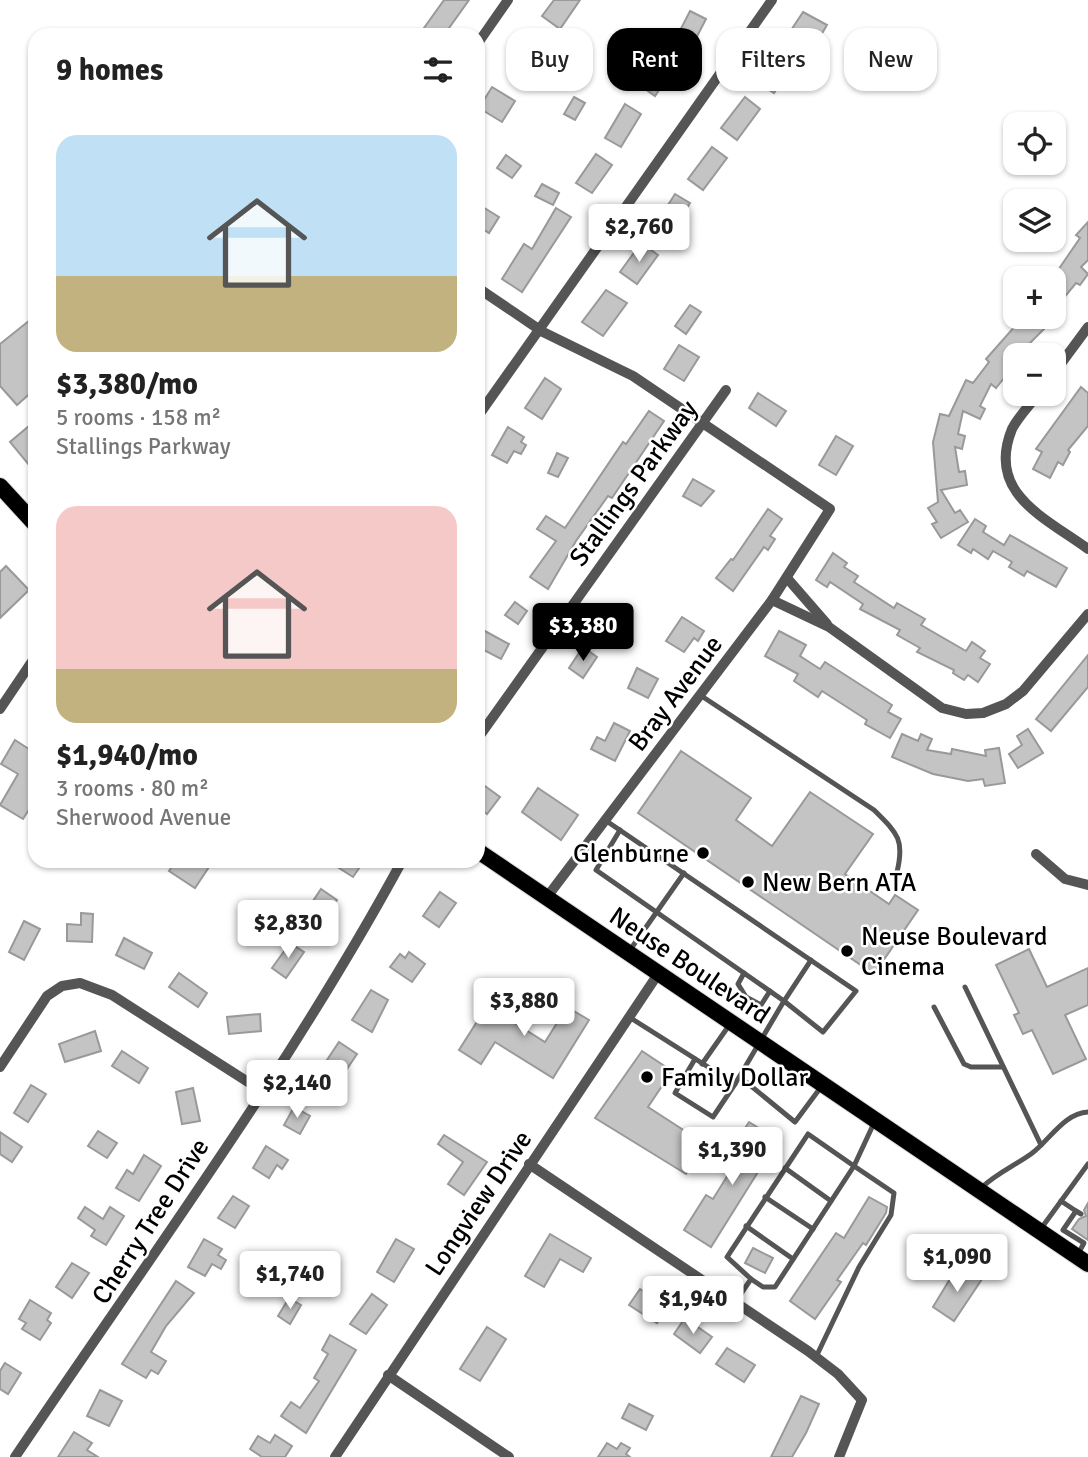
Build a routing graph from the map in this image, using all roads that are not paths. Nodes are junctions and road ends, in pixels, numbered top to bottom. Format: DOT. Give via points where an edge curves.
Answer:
graph roads {
  1 [pos="509,0"];
  2 [pos="772,0"];
  3 [pos="485,33"];
  4 [pos="485,293"];
  5 [pos="1088,327"];
  6 [pos="539,329"];
  7 [pos="1066,357"];
  8 [pos="726,390"];
  9 [pos="485,406"];
  10 [pos="1029,406"];
  11 [pos="703,422"];
  12 [pos="0,486"];
  13 [pos="28,516"];
  14 [pos="1088,549"];
  15 [pos="786,578"];
  16 [pos="772,600"];
  17 [pos="1088,614"];
  18 [pos="829,627"];
  19 [pos="28,667"];
  20 [pos="700,695"];
  21 [pos="0,709"];
  22 [pos="485,728"];
  23 [pos="605,820"];
  24 [pos="621,831"];
  25 [pos="1036,854"];
  26 [pos="485,856"];
  27 [pos="398,868"];
  28 [pos="897,872"];
  29 [pos="684,873"];
  30 [pos="1088,886"];
  31 [pos="547,897"];
  32 [pos="656,911"];
  33 [pos="628,953"];
  34 [pos="811,960"];
  35 [pos="744,973"];
  36 [pos="658,974"];
  37 [pos="965,987"];
  38 [pos="770,991"];
  39 [pos="784,1001"];
  40 [pos="934,1007"];
  41 [pos="629,1017"];
  42 [pos="731,1022"];
  43 [pos="761,1042"];
  44 [pos="695,1059"];
  45 [pos="702,1064"];
  46 [pos="0,1067"];
  47 [pos="1003,1067"];
  48 [pos="740,1077"];
  49 [pos="735,1084"];
  50 [pos="823,1084"];
  51 [pos="262,1091"];
  52 [pos="1088,1112"];
  53 [pos="876,1120"];
  54 [pos="796,1122"];
  55 [pos="808,1134"];
  56 [pos="1041,1145"];
  57 [pos="529,1164"];
  58 [pos="1088,1164"];
  59 [pos="854,1166"];
  60 [pos="785,1168"];
  61 [pos="978,1190"];
  62 [pos="765,1197"];
  63 [pos="831,1201"];
  64 [pos="1061,1201"];
  65 [pos="746,1226"];
  66 [pos="813,1229"];
  67 [pos="1039,1231"];
  68 [pos="1084,1250"];
  69 [pos="793,1259"];
  70 [pos="751,1279"];
  71 [pos="736,1301"];
  72 [pos="816,1357"];
  73 [pos="388,1375"];
  74 [pos="15,1457"];
  75 [pos="335,1457"];
  76 [pos="509,1457"];
  77 [pos="839,1457"];
  1 -- 3 [label="street"];
  2 -- 6 [label="street"];
  4 -- 6 [label="street"];
  5 -- 7 [label="street"];
  6 -- 9 [label="street"];
  6 -- 11 [label="street" via="633,376"];
  8 -- 11 [label="street, Stallings Parkway"];
  10 -- 14 [label="street" via="1013,427 1006,450 1006,475 1028,506"];
  11 -- 15 [label="street, Bray Avenue" via="830,509"];
  11 -- 22 [label="street, Stallings Parkway"];
  12 -- 13 [label="main road"];
  15 -- 16 [label="street, Bray Avenue"];
  15 -- 18 [label="street"];
  16 -- 18 [label="street"];
  16 -- 20 [label="street, Bray Avenue"];
  17 -- 18 [label="street" via="1023,691 1006,704 966,714 942,708"];
  19 -- 21 [label="street"];
  20 -- 23 [label="street, Bray Avenue"];
  20 -- 28 [label="lane" via="874,810 897,833 901,853"];
  23 -- 24 [label="lane"];
  23 -- 31 [label="street, Bray Avenue"];
  24 -- 29 [label="lane"];
  24 -- 32 [label="lane" via="596,870"];
  25 -- 30 [label="street" via="1065,879"];
  26 -- 31 [label="main road, Neuse Boulevard"];
  27 -- 51 [label="street, Cherry Tree Drive" via="363,934"];
  29 -- 32 [label="lane"];
  29 -- 34 [label="lane"];
  31 -- 33 [label="main road, Neuse Boulevard"];
  32 -- 33 [label="lane"];
  32 -- 35 [label="lane"];
  33 -- 36 [label="main road, Neuse Boulevard"];
  34 -- 39 [label="lane"];
  34 -- 39 [label="lane" via="856,991 823,1031"];
  35 -- 38 [label="lane"];
  35 -- 38 [label="lane" via="738,984 746,997 761,1005"];
  36 -- 41 [label="street, Longview Drive"];
  36 -- 42 [label="main road, Neuse Boulevard"];
  37 -- 47 [label="lane"];
  38 -- 39 [label="lane"];
  39 -- 43 [label="lane"];
  40 -- 47 [label="lane" via="964,1064"];
  41 -- 44 [label="lane"];
  41 -- 57 [label="street, Longview Drive"];
  42 -- 43 [label="main road, Neuse Boulevard"];
  42 -- 45 [label="lane"];
  43 -- 48 [label="lane"];
  43 -- 50 [label="main road, Neuse Boulevard"];
  44 -- 45 [label="lane"];
  44 -- 49 [label="lane" via="675,1093 713,1117"];
  45 -- 49 [label="lane"];
  46 -- 51 [label="street" via="47,996 62,986 80,983 112,995"];
  47 -- 56 [label="lane"];
  48 -- 49 [label="lane"];
  48 -- 54 [label="lane"];
  50 -- 53 [label="main road, Neuse Boulevard"];
  50 -- 54 [label="lane"];
  51 -- 74 [label="street, Cherry Tree Drive"];
  52 -- 56 [label="lane" via="1074,1115"];
  53 -- 59 [label="lane"];
  53 -- 61 [label="main road, Neuse Boulevard"];
  54 -- 55 [label="lane"];
  55 -- 59 [label="lane"];
  55 -- 60 [label="lane"];
  56 -- 61 [label="lane" via="999,1170"];
  57 -- 71 [label="street"];
  57 -- 73 [label="street, Longview Drive"];
  58 -- 64 [label="lane"];
  59 -- 63 [label="lane"];
  59 -- 72 [label="lane" via="888,1186 895,1203"];
  60 -- 62 [label="lane"];
  60 -- 63 [label="lane"];
  61 -- 67 [label="main road, Neuse Boulevard"];
  62 -- 65 [label="lane"];
  62 -- 66 [label="lane"];
  63 -- 66 [label="lane"];
  64 -- 67 [label="lane"];
  64 -- 68 [label="lane" via="1079,1213 1063,1230"];
  65 -- 69 [label="lane"];
  65 -- 70 [label="lane" via="727,1257"];
  66 -- 69 [label="lane"];
  67 -- 68 [label="main road, Neuse Boulevard"];
  69 -- 70 [label="lane" via="775,1287 763,1287"];
  70 -- 71 [label="lane"];
  71 -- 72 [label="street"];
  72 -- 77 [label="street" via="862,1400"];
  73 -- 75 [label="street, Longview Drive"];
  73 -- 76 [label="street"];
}
